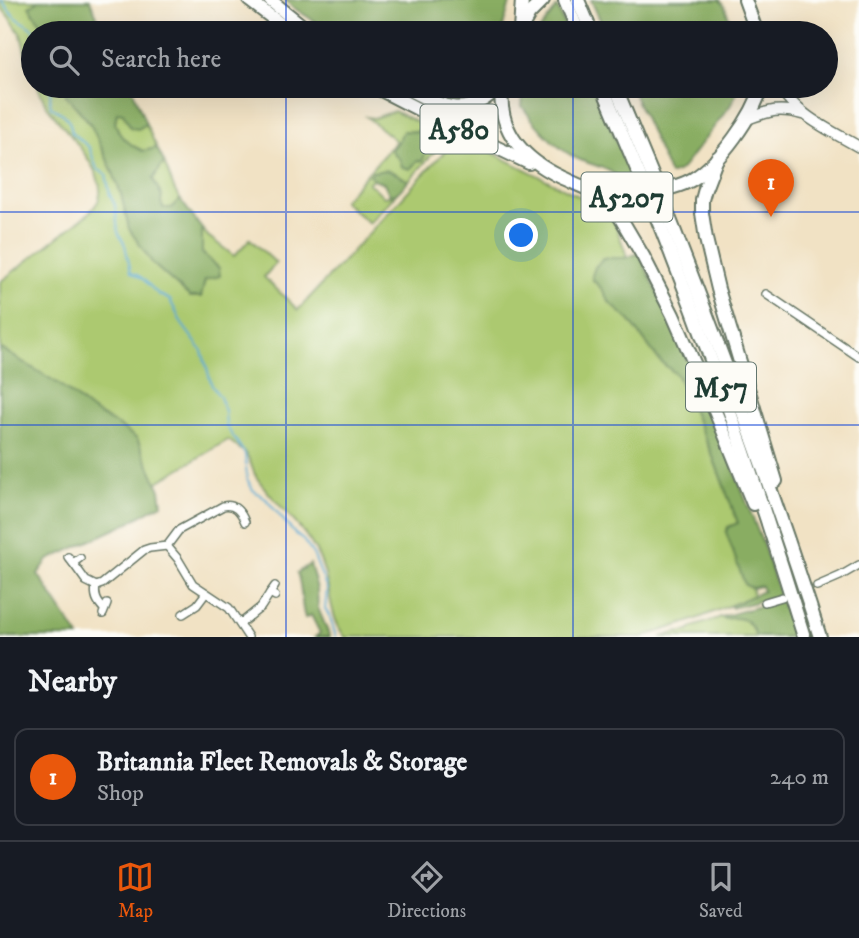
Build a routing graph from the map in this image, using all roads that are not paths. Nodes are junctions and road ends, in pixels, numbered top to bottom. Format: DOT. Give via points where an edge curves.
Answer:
graph roads {
  1 [pos="249,0"];
  2 [pos="270,0"];
  3 [pos="522,0"];
  4 [pos="543,0"];
  5 [pos="565,0"];
  6 [pos="578,0"];
  7 [pos="745,0"];
  8 [pos="276,21"];
  9 [pos="297,21"];
  10 [pos="520,21"];
  11 [pos="525,21"];
  12 [pos="574,21"];
  13 [pos="587,21"];
  14 [pos="753,21"];
  15 [pos="396,98"];
  16 [pos="427,98"];
  17 [pos="486,98"];
  18 [pos="502,98"];
  19 [pos="608,98"];
  20 [pos="619,98"];
  21 [pos="757,98"];
  22 [pos="788,98"];
  23 [pos="806,116"];
  24 [pos="747,119"];
  25 [pos="859,147"];
  26 [pos="717,158"];
  27 [pos="545,170"];
  28 [pos="650,185"];
  29 [pos="592,192"];
  30 [pos="656,200"];
  31 [pos="766,294"];
  32 [pos="859,357"];
  33 [pos="246,523"];
  34 [pos="167,546"];
  35 [pos="792,549"];
  36 [pos="73,560"];
  37 [pos="859,565"];
  38 [pos="785,574"];
  39 [pos="96,586"];
  40 [pos="817,586"];
  41 [pos="274,592"];
  42 [pos="206,593"];
  43 [pos="782,597"];
  44 [pos="765,602"];
  45 [pos="105,609"];
  46 [pos="182,615"];
  47 [pos="240,624"];
  48 [pos="248,637"];
  49 [pos="804,637"];
  50 [pos="820,637"];
  1 -- 8 [label="highway"];
  2 -- 9 [label="highway"];
  3 -- 10 [label="highway"];
  4 -- 11 [label="highway"];
  5 -- 12 [label="highway"];
  6 -- 13 [label="highway"];
  7 -- 14 [label="highway"];
  15 -- 27 [label="highway, A580"];
  16 -- 17 [label="highway, A580" via="458,108"];
  18 -- 27 [label="highway, A5207" via="512,137"];
  19 -- 28 [label="highway, M57"];
  20 -- 28 [label="highway, M57"];
  21 -- 24 [label="highway, A5207"];
  22 -- 23 [label="main road"];
  23 -- 24 [label="main road" via="779,109"];
  23 -- 25 [label="main road"];
  24 -- 26 [label="highway, A5207"];
  26 -- 29 [label="highway, A5207" via="697,176 672,188 628,197"];
  26 -- 35 [label="highway" via="702,200 706,239"];
  27 -- 29 [label="highway, A5207"];
  28 -- 30 [label="highway, M57, bridge"];
  29 -- 38 [label="highway" via="620,217 673,315"];
  30 -- 35 [label="highway, M57" via="733,385"];
  30 -- 38 [label="highway, M57"];
  31 -- 32 [label="street"];
  33 -- 34 [label="street" via="234,507 223,506 179,530"];
  34 -- 39 [label="street" via="144,550"];
  34 -- 42 [label="street" via="189,579"];
  35 -- 50 [label="highway, M57"];
  36 -- 39 [label="street" via="86,581"];
  37 -- 40 [label="street"];
  38 -- 49 [label="highway, M57"];
  39 -- 45 [label="street" via="95,596"];
  41 -- 47 [label="street"];
  42 -- 46 [label="street"];
  42 -- 47 [label="street" via="229,608"];
  43 -- 44 [label="street"];
  47 -- 48 [label="street"];
}
